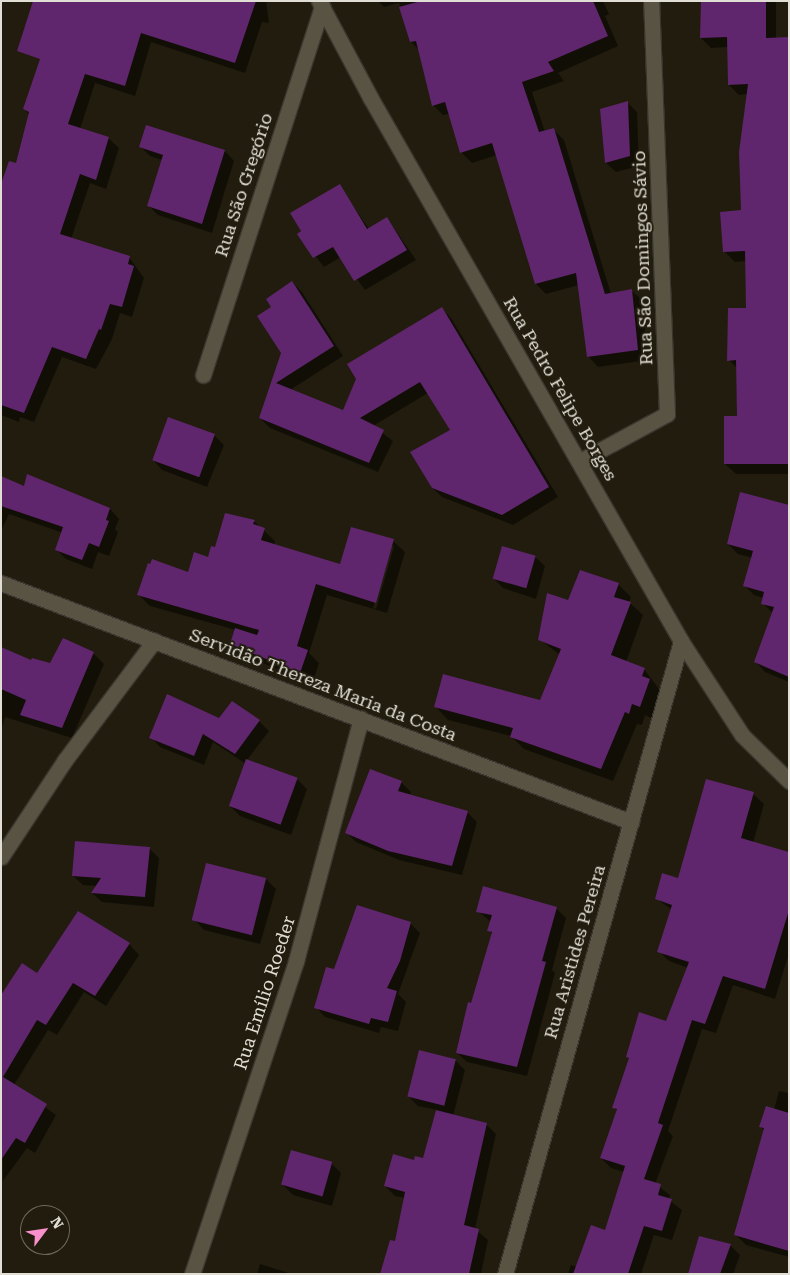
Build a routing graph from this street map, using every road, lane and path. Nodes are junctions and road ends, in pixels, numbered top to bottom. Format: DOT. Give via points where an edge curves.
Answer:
graph roads {
  1 [pos="651,1"];
  2 [pos="320,4"];
  3 [pos="203,375"];
  4 [pos="580,461"];
  5 [pos="1,583"];
  6 [pos="154,641"];
  7 [pos="681,641"];
  8 [pos="361,719"];
  9 [pos="789,781"];
  10 [pos="631,822"];
  11 [pos="1,856"];
  12 [pos="192,1274"];
  13 [pos="505,1274"];
  1 -- 4 [label="street, Rua São Domingos Sávio" via="667,414"];
  2 -- 3 [label="street, Rua São Gregório"];
  2 -- 4 [label="street, Rua Pedro Felipe Borges"];
  4 -- 7 [label="street, Rua Pedro Felipe Borges"];
  5 -- 6 [label="street, Servidão Thereza Maria da Costa"];
  6 -- 8 [label="street, Servidão Thereza Maria da Costa"];
  6 -- 11 [label="street" via="65,760"];
  7 -- 9 [label="street, Rua Pedro Felipe Borges" via="742,735"];
  7 -- 10 [label="street, Rua Aristides Pereira"];
  8 -- 10 [label="street, Servidão Thereza Maria da Costa"];
  8 -- 12 [label="street, Rua Emílio Roeder" via="296,961"];
  10 -- 13 [label="street, Rua Aristides Pereira"];
}
